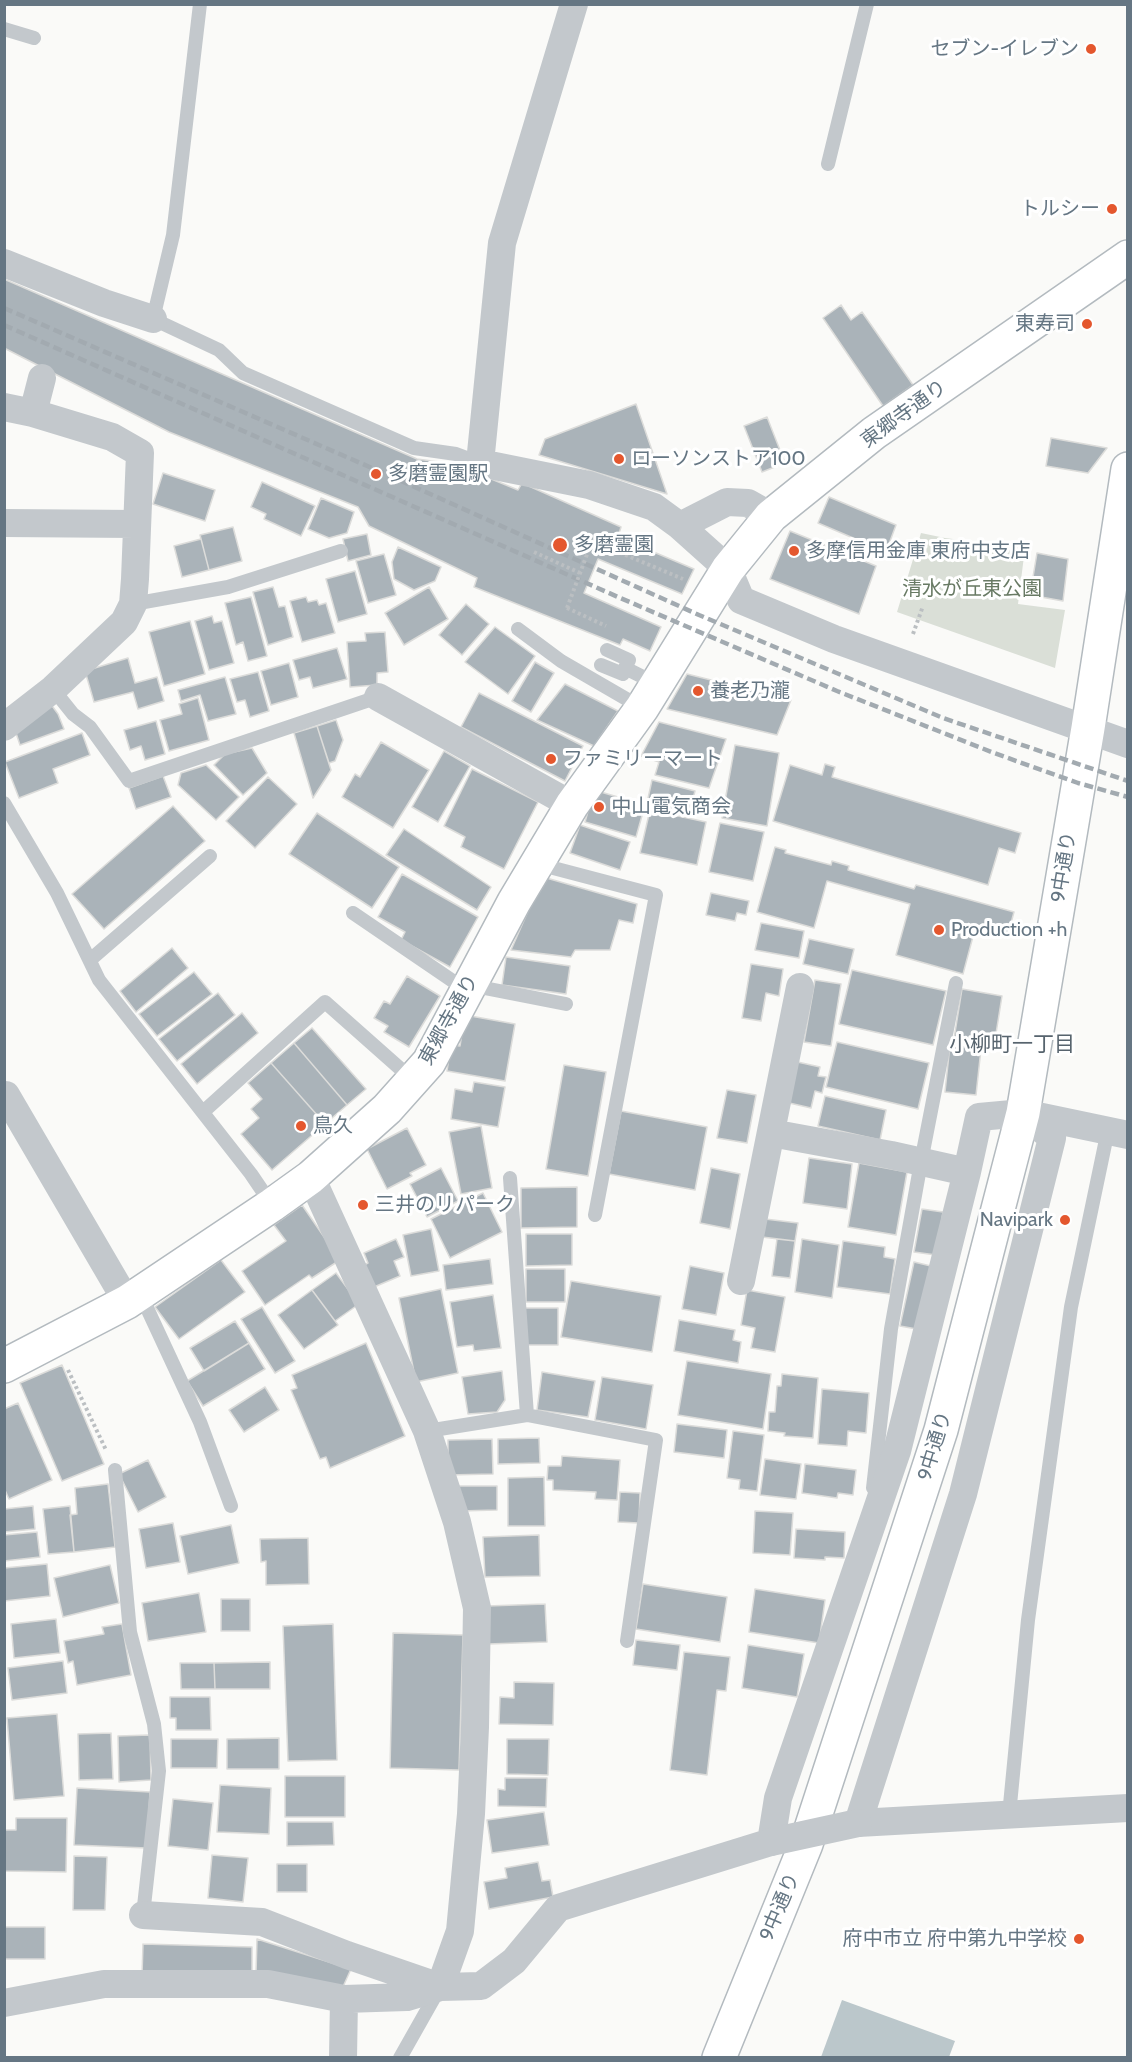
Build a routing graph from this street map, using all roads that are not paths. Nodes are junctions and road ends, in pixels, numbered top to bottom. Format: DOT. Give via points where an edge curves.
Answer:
graph roads {
  1 [pos="200,4"];
  2 [pos="574,4"];
  3 [pos="867,4"];
  4 [pos="4,29"];
  5 [pos="34,38"];
  6 [pos="828,164"];
  7 [pos="1128,257"];
  8 [pos="4,263"];
  9 [pos="153,319"];
  10 [pos="42,378"];
  11 [pos="4,407"];
  12 [pos="33,413"];
  13 [pos="480,463"];
  14 [pos="1128,469"];
  15 [pos="771,516"];
  16 [pos="4,523"];
  17 [pos="136,524"];
  18 [pos="680,526"];
  19 [pos="341,551"];
  20 [pos="728,569"];
  21 [pos="133,604"];
  22 [pos="518,629"];
  23 [pos="607,650"];
  24 [pos="601,665"];
  25 [pos="625,668"];
  26 [pos="658,683"];
  27 [pos="53,689"];
  28 [pos="378,697"];
  29 [pos="4,727"];
  30 [pos="1088,728"];
  31 [pos="1128,744"];
  32 [pos="4,803"];
  33 [pos="572,805"];
  34 [pos="210,856"];
  35 [pos="538,864"];
  36 [pos="353,913"];
  37 [pos="90,960"];
  38 [pos="956,983"];
  39 [pos="800,987"];
  40 [pos="468,988"];
  41 [pos="566,1004"];
  42 [pos="413,1080"];
  43 [pos="5,1095"];
  44 [pos="203,1112"];
  45 [pos="1023,1113"];
  46 [pos="771,1133"];
  47 [pos="1118,1133"];
  48 [pos="921,1162"];
  49 [pos="966,1172"];
  50 [pos="311,1177"];
  51 [pos="510,1178"];
  52 [pos="272,1205"];
  53 [pos="595,1215"];
  54 [pos="741,1281"];
  55 [pos="133,1298"];
  56 [pos="4,1366"];
  57 [pos="527,1415"];
  58 [pos="427,1431"];
  59 [pos="115,1470"];
  60 [pos="231,1506"];
  61 [pos="868,1534"];
  62 [pos="627,1641"];
  63 [pos="1128,1808"];
  64 [pos="1009,1815"];
  65 [pos="858,1823"];
  66 [pos="771,1842"];
  67 [pos="143,1915"];
  68 [pos="440,1987"];
  69 [pos="344,1999"];
  70 [pos="4,2003"];
  71 [pos="344,2058"];
  72 [pos="400,2058"];
  73 [pos="719,2058"];
  1 -- 9 [label="lane" via="173,235"];
  2 -- 13 [label="street" via="501,243"];
  3 -- 6 [label="lane"];
  4 -- 5 [label="lane"];
  7 -- 15 [label="street, 東郷寺通り" via="874,433"];
  8 -- 9 [label="street"];
  9 -- 13 [label="lane" via="219,350 243,373 414,448 456,454"];
  10 -- 12 [label="street"];
  11 -- 12 [label="street"];
  12 -- 17 [label="street" via="112,437 140,453"];
  13 -- 18 [label="street" via="589,484 654,507"];
  14 -- 30 [label="street"];
  15 -- 18 [label="street" via="748,503 727,502"];
  15 -- 20 [label="street, 東郷寺通り"];
  16 -- 17 [label="street"];
  17 -- 21 [label="street"];
  18 -- 20 [label="street"];
  19 -- 21 [label="lane" via="228,587"];
  20 -- 26 [label="street, 東郷寺通り" via="698,591"];
  20 -- 30 [label="street" via="741,600 774,615"];
  21 -- 27 [label="street" via="124,622"];
  22 -- 26 [label="lane" via="561,661"];
  23 -- 25 [label="lane" via="629,660"];
  24 -- 25 [label="lane" via="622,674"];
  25 -- 26 [label="lane"];
  26 -- 33 [label="street, 東郷寺通り"];
  27 -- 28 [label="lane" via="73,714 90,727 129,781"];
  27 -- 29 [label="street"];
  28 -- 33 [label="street"];
  30 -- 31 [label="street"];
  30 -- 45 [label="street, 9中通り"];
  32 -- 37 [label="lane" via="57,893"];
  33 -- 35 [label="street, 東郷寺通り"];
  34 -- 37 [label="lane"];
  35 -- 40 [label="street, 東郷寺通り"];
  35 -- 53 [label="lane" via="656,895"];
  36 -- 40 [label="lane"];
  37 -- 44 [label="lane" via="99,980"];
  38 -- 48 [label="lane"];
  39 -- 46 [label="street"];
  40 -- 41 [label="lane"];
  40 -- 42 [label="street, 東郷寺通り" via="429,1062"];
  42 -- 44 [label="lane" via="325,1002"];
  42 -- 50 [label="street, 東郷寺通り" via="387,1109"];
  43 -- 55 [label="street"];
  44 -- 52 [label="lane"];
  45 -- 47 [label="street"];
  45 -- 49 [label="street" via="979,1117"];
  45 -- 65 [label="street" via="1052,1138 963,1494"];
  45 -- 73 [label="street, 9中通り" via="934,1453 806,1844"];
  46 -- 48 [label="street"];
  46 -- 54 [label="street"];
  47 -- 64 [label="lane" via="1071,1307 1028,1620"];
  48 -- 49 [label="street"];
  48 -- 61 [label="lane" via="891,1329"];
  49 -- 61 [label="street" via="897,1451"];
  50 -- 52 [label="street, 東郷寺通り"];
  50 -- 58 [label="street"];
  51 -- 57 [label="lane"];
  52 -- 55 [label="street, 東郷寺通り"];
  55 -- 56 [label="street, 東郷寺通り"];
  55 -- 60 [label="lane" via="200,1422"];
  57 -- 58 [label="lane"];
  57 -- 62 [label="lane" via="656,1440"];
  58 -- 68 [label="street" via="457,1522 477,1608 472,1803 460,1931"];
  59 -- 67 [label="lane" via="130,1632 154,1724 159,1771"];
  61 -- 66 [label="street" via="778,1798"];
  63 -- 64 [label="street"];
  64 -- 65 [label="street"];
  65 -- 66 [label="street, bridge"];
  66 -- 68 [label="street" via="558,1908 514,1961 482,1986"];
  67 -- 68 [label="street" via="262,1922"];
  68 -- 69 [label="street" via="408,1997"];
  68 -- 72 [label="lane"];
  69 -- 70 [label="street" via="268,1984 104,1984"];
  69 -- 71 [label="street"];
}
